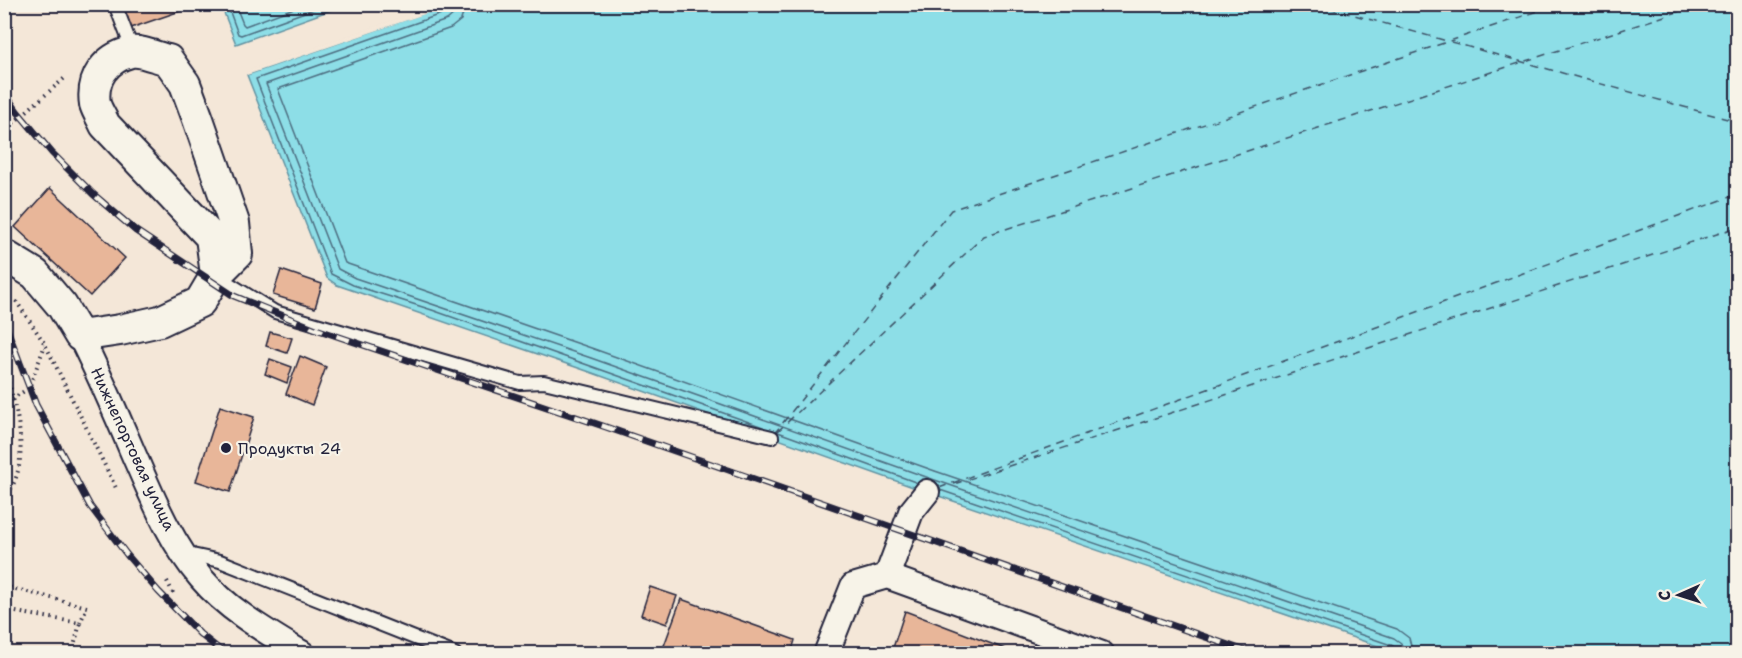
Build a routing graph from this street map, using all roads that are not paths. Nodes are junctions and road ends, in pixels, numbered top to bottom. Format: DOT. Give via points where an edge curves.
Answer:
graph roads {
  1 [pos="115,4"];
  2 [pos="133,52"];
  3 [pos="4,255"];
  4 [pos="216,275"];
  5 [pos="80,336"];
  6 [pos="772,437"];
  7 [pos="927,492"];
  8 [pos="183,553"];
  9 [pos="887,576"];
  10 [pos="303,654"];
  11 [pos="455,654"];
  12 [pos="826,654"];
  13 [pos="1102,654"];
  1 -- 2 [label="lane"];
  2 -- 4 [label="street" via="168,60 184,84 198,118 234,223 237,254"];
  2 -- 4 [label="street" via="103,68 95,86 95,105 105,125 212,237"];
  3 -- 5 [label="street, Нижнепортовая улица" via="34,274 62,306"];
  4 -- 5 [label="street" via="200,302 160,321"];
  4 -- 6 [label="lane" via="275,312 520,382 544,382"];
  5 -- 8 [label="street, Нижнепортовая улица" via="156,505"];
  7 -- 9 [label="street" via="911,512"];
  8 -- 10 [label="street, Нижнепортовая улица" via="201,578 243,618"];
  8 -- 11 [label="lane" via="220,561"];
  9 -- 12 [label="street" via="852,586"];
  9 -- 13 [label="street"];
}
